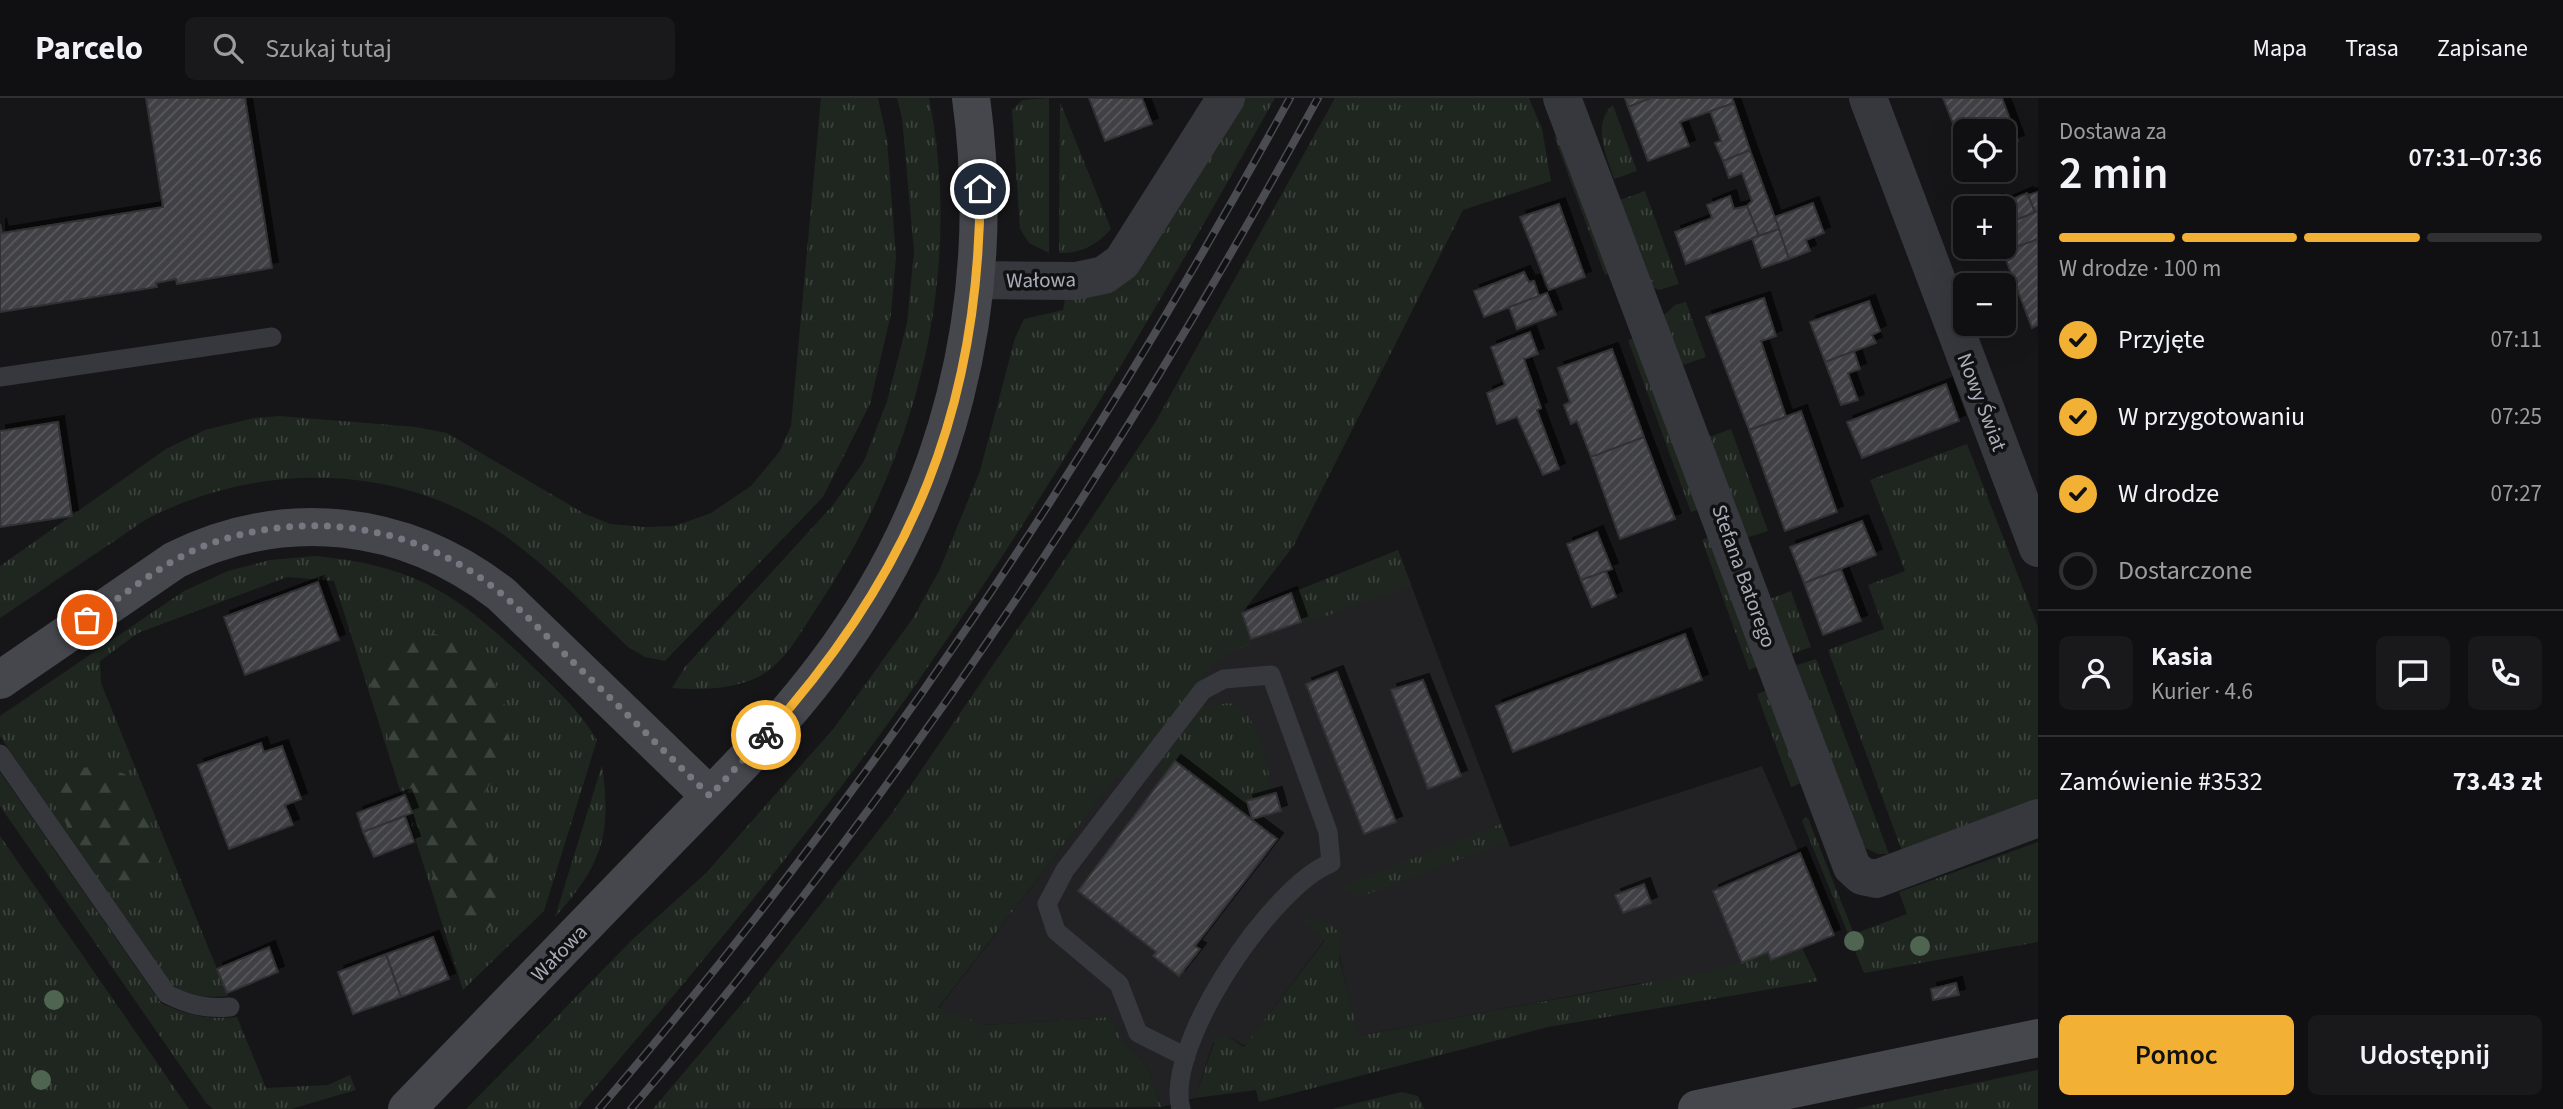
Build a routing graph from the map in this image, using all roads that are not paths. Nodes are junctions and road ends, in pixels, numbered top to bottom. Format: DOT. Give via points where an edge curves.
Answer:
graph roads {
  1 [pos="971,98"];
  2 [pos="1226,98"];
  3 [pos="1562,98"];
  4 [pos="1868,98"];
  5 [pos="977,280"];
  6 [pos="272,337"];
  7 [pos="0,377"];
  8 [pos="2038,548"];
  9 [pos="0,680"];
  10 [pos="0,754"];
  11 [pos="710,796"];
  12 [pos="2038,818"];
  13 [pos="230,1007"];
  14 [pos="2038,1038"];
  15 [pos="1186,1058"];
  16 [pos="407,1109"];
  17 [pos="1181,1109"];
  18 [pos="1697,1109"];
  1 -- 5 [label="street" via="980,189"];
  2 -- 5 [label="street, Wałowa" via="1122,262 1104,275 1076,281"];
  3 -- 12 [label="street, Stefana Batorego" via="1852,867 1862,876 1876,878"];
  4 -- 8 [label="street, Nowy Świat"];
  5 -- 11 [label="street, Wałowa" via="956,401 934,469 902,543 824,668"];
  6 -- 7 [label="lane"];
  9 -- 11 [label="street" via="175,560 198,549 275,528 322,525 369,531 432,551 494,588"];
  10 -- 13 [label="lane" via="167,995 188,1005"];
  11 -- 16 [label="street, Wałowa"];
  14 -- 18 [label="street"];
  15 -- 15 [label="lane" via="1212,992 1287,891 1314,869 1331,863 1328,832 1271,675 1224,679 1203,690 1065,870 1046,904 1056,931 1119,984 1138,1033"];
  15 -- 17 [label="lane" via="1180,1074"];
}
